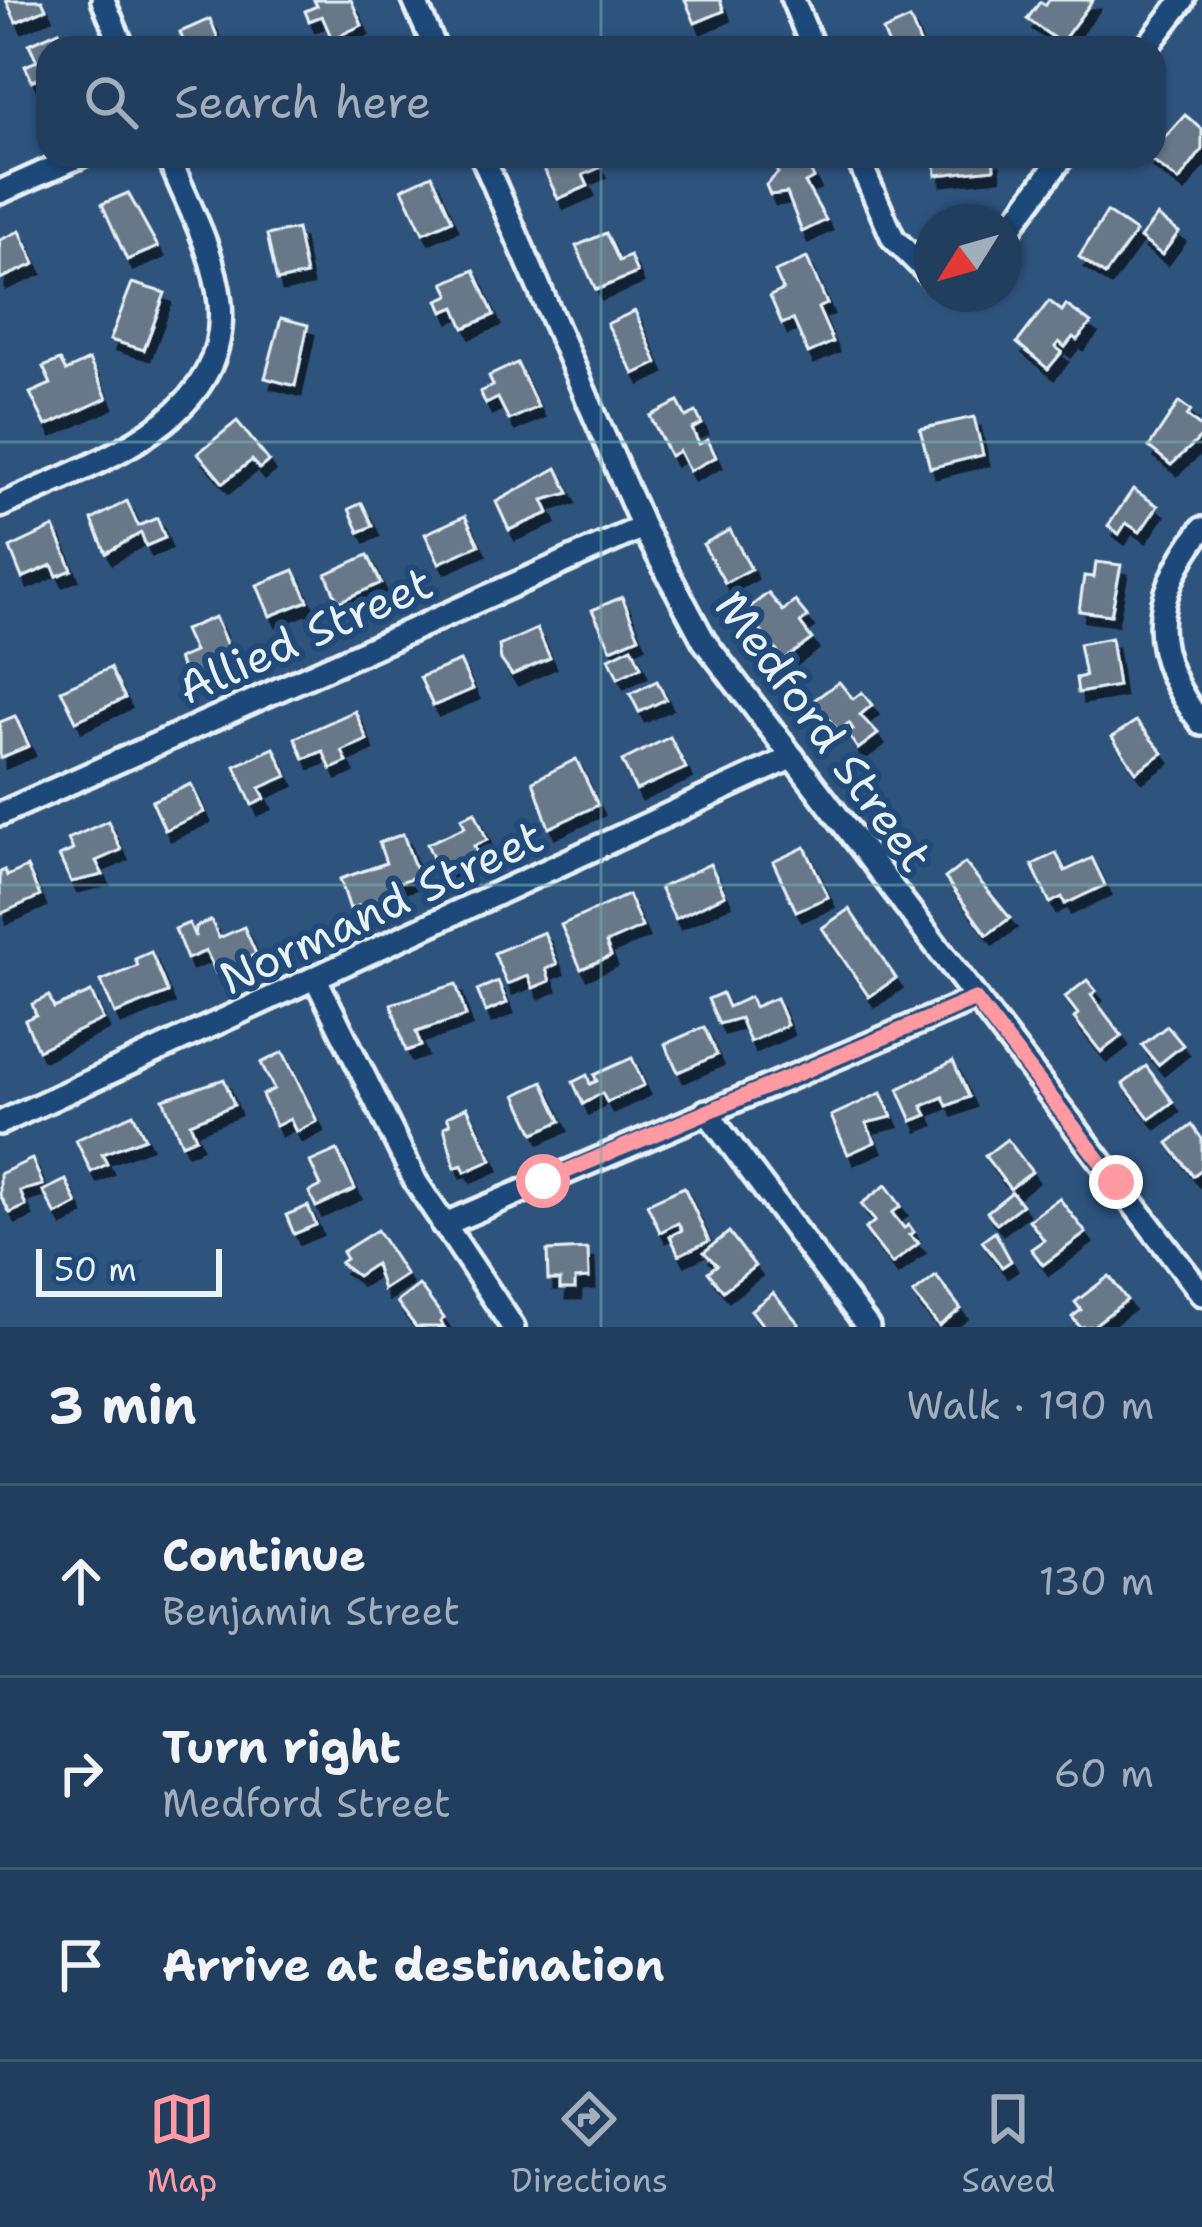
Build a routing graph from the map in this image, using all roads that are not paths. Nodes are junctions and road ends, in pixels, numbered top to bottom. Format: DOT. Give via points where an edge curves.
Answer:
graph roads {
  1 [pos="104,0"];
  2 [pos="414,0"];
  3 [pos="793,0"];
  4 [pos="1183,0"];
  5 [pos="118,36"];
  6 [pos="430,36"];
  7 [pos="808,36"];
  8 [pos="1155,36"];
  9 [pos="53,168"];
  10 [pos="173,168"];
  11 [pos="487,168"];
  12 [pos="862,168"];
  13 [pos="1054,168"];
  14 [pos="0,192"];
  15 [pos="1022,212"];
  16 [pos="914,259"];
  17 [pos="0,506"];
  18 [pos="643,527"];
  19 [pos="1202,529"];
  20 [pos="1202,724"];
  21 [pos="793,757"];
  22 [pos="0,814"];
  23 [pos="317,981"];
  24 [pos="975,999"];
  25 [pos="706,1111"];
  26 [pos="0,1123"];
  27 [pos="443,1225"];
  28 [pos="1202,1294"];
  29 [pos="513,1327"];
  30 [pos="868,1327"];
  1 -- 5 [label="street"];
  2 -- 6 [label="street"];
  3 -- 7 [label="street"];
  4 -- 8 [label="street"];
  9 -- 14 [label="street"];
  10 -- 17 [label="street" via="214,276 218,335 209,364 153,433"];
  11 -- 18 [label="street, Medford Street"];
  12 -- 16 [label="street" via="893,238"];
  13 -- 15 [label="street"];
  18 -- 21 [label="street, Medford Street" via="704,641"];
  18 -- 22 [label="street, Allied Street"];
  19 -- 20 [label="street" via="1171,578 1160,634 1176,690"];
  21 -- 23 [label="street, Normand Street"];
  21 -- 24 [label="street, Medford Street"];
  23 -- 26 [label="street, Normand Street"];
  23 -- 27 [label="street"];
  24 -- 25 [label="street"];
  24 -- 28 [label="street, Medford Street"];
  25 -- 27 [label="street"];
  25 -- 30 [label="street"];
  27 -- 29 [label="street"];
}
